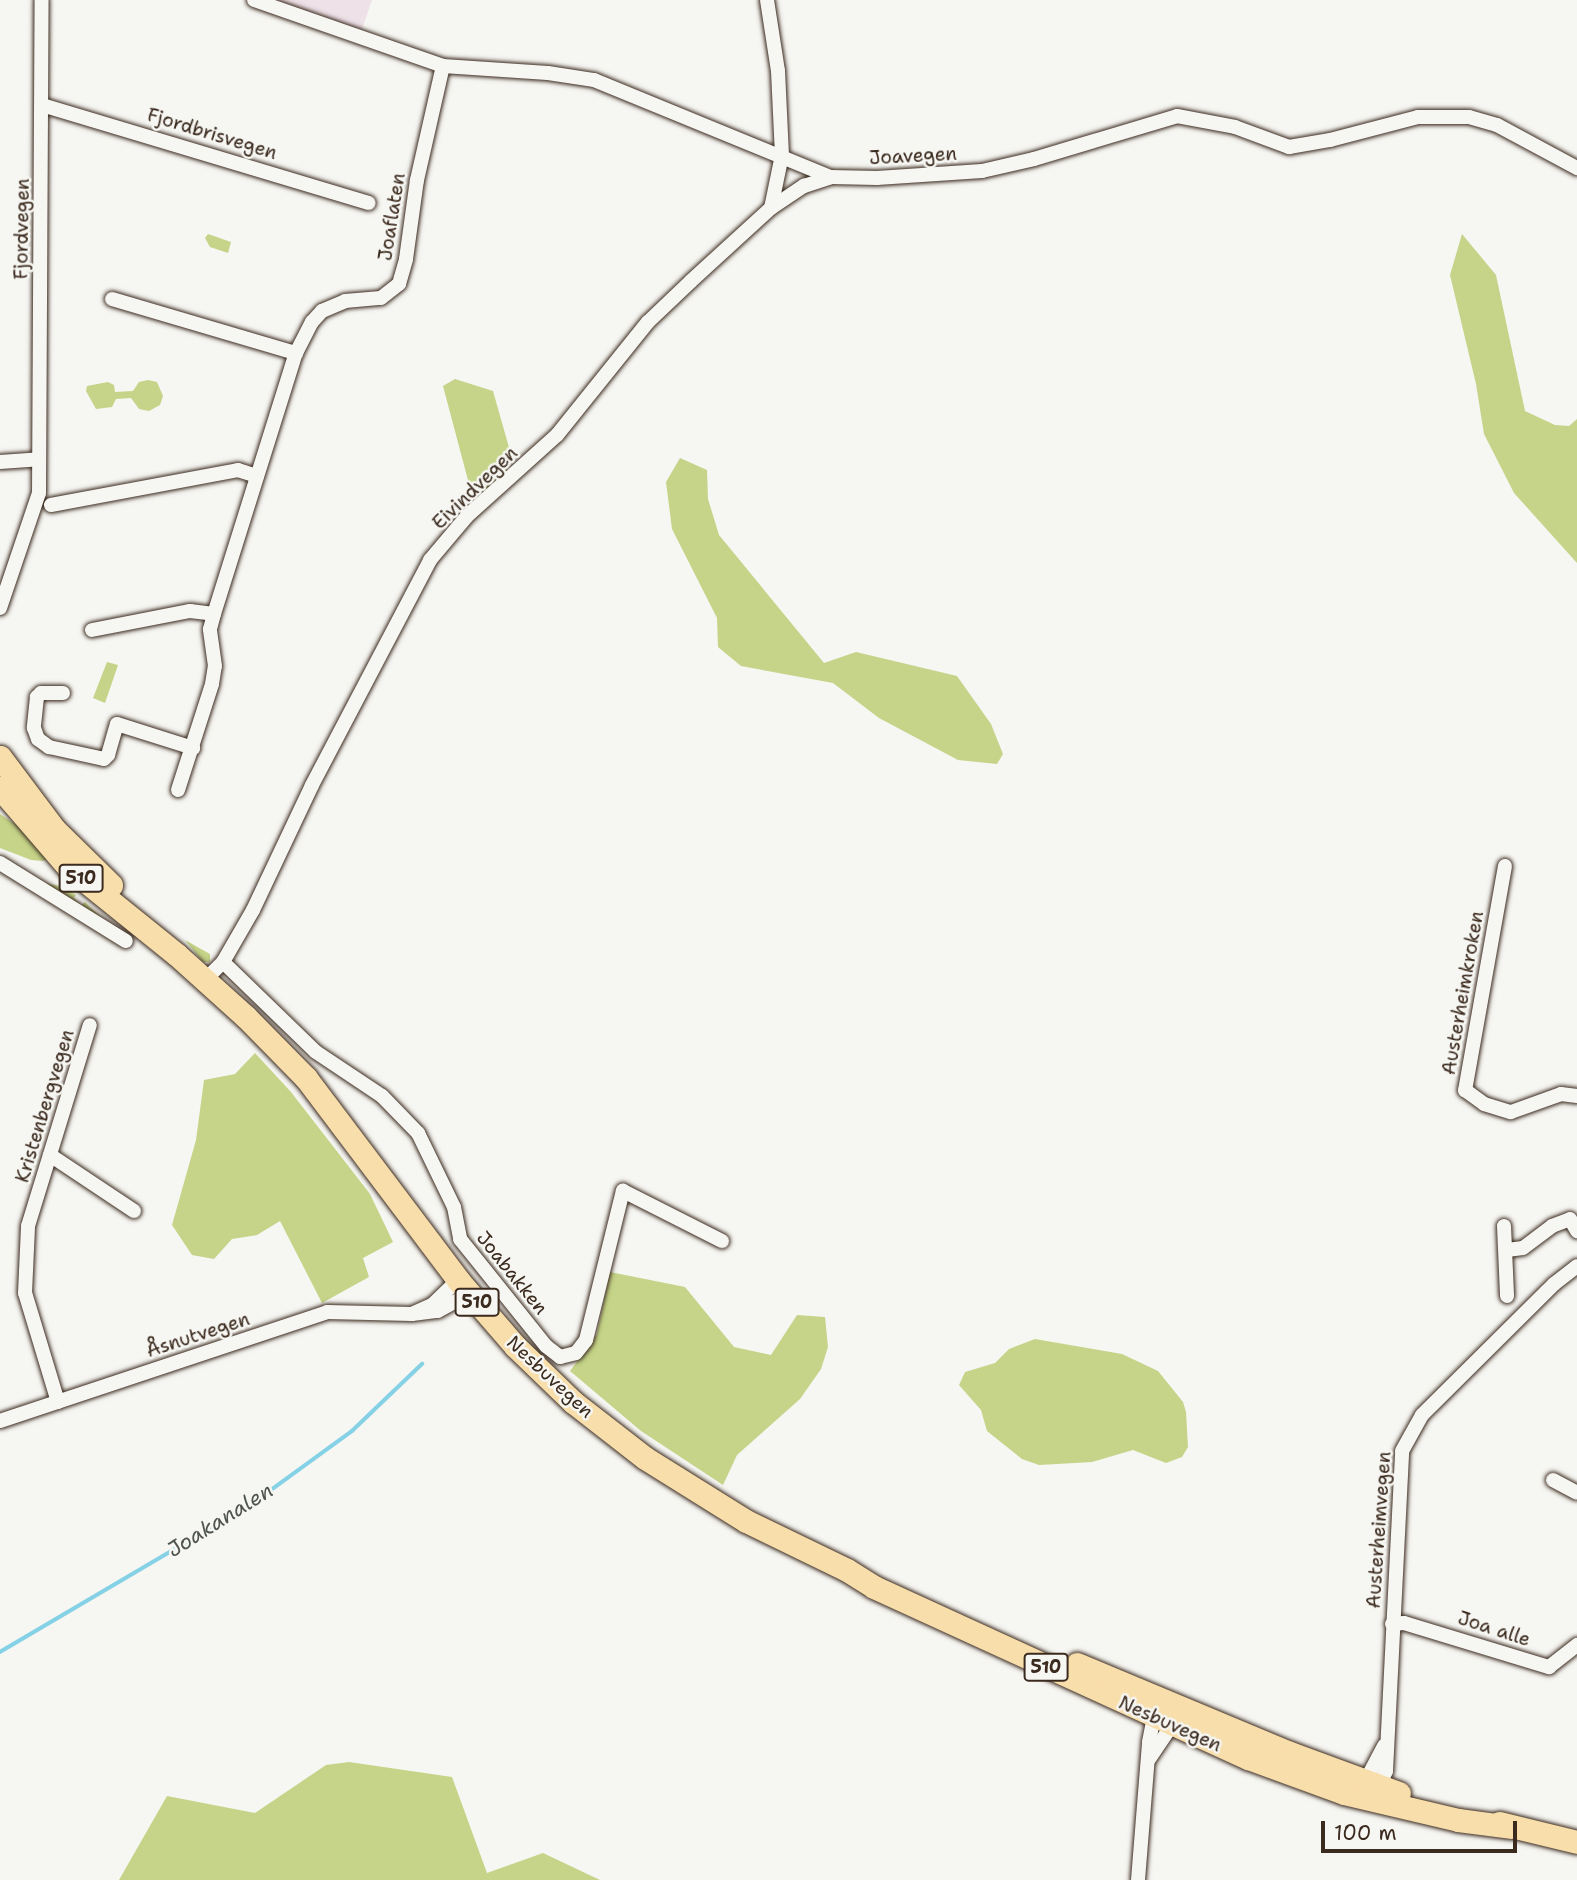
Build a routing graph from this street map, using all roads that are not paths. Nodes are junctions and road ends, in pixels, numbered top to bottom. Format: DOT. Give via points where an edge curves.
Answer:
graph roads {
  1 [pos="42,0"];
  2 [pos="254,0"];
  3 [pos="767,0"];
  4 [pos="443,66"];
  5 [pos="42,105"];
  6 [pos="782,155"];
  7 [pos="1577,168"];
  8 [pos="831,177"];
  9 [pos="369,202"];
  10 [pos="771,208"];
  11 [pos="113,299"];
  12 [pos="296,353"];
  13 [pos="39,459"];
  14 [pos="0,462"];
  15 [pos="257,476"];
  16 [pos="51,505"];
  17 [pos="0,608"];
  18 [pos="214,614"];
  19 [pos="92,630"];
  20 [pos="63,693"];
  21 [pos="193,748"];
  22 [pos="0,757"];
  23 [pos="0,788"];
  24 [pos="178,790"];
  25 [pos="0,863"];
  26 [pos="1505,866"];
  27 [pos="133,933"];
  28 [pos="223,962"];
  29 [pos="204,981"];
  30 [pos="90,1025"];
  31 [pos="1577,1096"];
  32 [pos="50,1155"];
  33 [pos="134,1211"];
  34 [pos="1574,1220"];
  35 [pos="1504,1226"];
  36 [pos="722,1241"];
  37 [pos="1507,1250"];
  38 [pos="1577,1266"];
  39 [pos="464,1287"];
  40 [pos="1507,1296"];
  41 [pos="58,1402"];
  42 [pos="0,1421"];
  43 [pos="1553,1480"];
  44 [pos="1577,1493"];
  45 [pos="1392,1624"];
  46 [pos="1577,1645"];
  47 [pos="1167,1716"];
  48 [pos="1370,1789"];
  49 [pos="1577,1842"];
  50 [pos="1138,1880"];
  1 -- 5 [label="street, Fjordvegen"];
  2 -- 4 [label="street, Joavegen"];
  3 -- 6 [label="street" via="778,71"];
  4 -- 6 [label="street, Joavegen" via="594,80"];
  4 -- 12 [label="street, Joaflaten" via="399,284 381,298 345,301 322,311"];
  5 -- 9 [label="street, Fjordbrisvegen"];
  5 -- 13 [label="street, Fjordvegen"];
  6 -- 8 [label="street, Joavegen"];
  6 -- 10 [label="street"];
  7 -- 8 [label="street, Joavegen" via="1497,125 1469,117 1418,117 1289,147 1235,128 1177,116 982,171"];
  8 -- 10 [label="street, Eivindvegen" via="804,186"];
  10 -- 28 [label="street, Eivindvegen" via="648,322 557,435 467,516 430,559"];
  11 -- 12 [label="street"];
  12 -- 15 [label="street, Joaflaten"];
  13 -- 14 [label="street"];
  13 -- 17 [label="street, Fjordvegen" via="39,493"];
  15 -- 16 [label="street" via="238,470"];
  15 -- 18 [label="street, Joaflaten"];
  18 -- 19 [label="street" via="190,611"];
  18 -- 21 [label="street, Joaflaten" via="210,629 215,666"];
  20 -- 21 [label="street" via="37,697 34,728 38,739 49,747 104,759 117,724"];
  21 -- 24 [label="street, Joaflaten"];
  22 -- 27 [label="main road, Nesbuvegen / 510"];
  23 -- 27 [label="main road, Nesbuvegen / 510" via="38,837"];
  25 -- 27 [label="street"];
  26 -- 31 [label="street, Austerheimkroken" via="1465,1090 1484,1104 1511,1112 1561,1094"];
  27 -- 29 [label="main road, Nesbuvegen / 510" via="176,954"];
  28 -- 29 [label="street, Eivindvegen"];
  28 -- 36 [label="street, Joabakken" via="316,1052 382,1096 418,1133 454,1207 460,1239 546,1346 560,1357 576,1353 586,1340 623,1191"];
  29 -- 39 [label="main road, Nesbuvegen / 510" via="306,1078"];
  30 -- 32 [label="street, Kristenbergvegen"];
  32 -- 33 [label="street"];
  32 -- 41 [label="street, Kristenbergvegen" via="28,1226 26,1293"];
  34 -- 37 [label="street" via="1552,1226 1523,1248"];
  35 -- 37 [label="street"];
  37 -- 40 [label="street"];
  38 -- 45 [label="street, Austerheimvegen" via="1526,1311 1411,1430 1402,1451"];
  39 -- 41 [label="street, Åsnutvegen" via="412,1314 327,1312"];
  39 -- 47 [label="main road, Nesbuvegen / 510" via="515,1346 573,1402 645,1458 746,1521 874,1587"];
  41 -- 42 [label="street, Åsnutvegen"];
  43 -- 44 [label="street"];
  45 -- 46 [label="street, Joa alle" via="1404,1623 1549,1667"];
  45 -- 48 [label="street, Austerheimvegen" via="1386,1771"];
  47 -- 48 [label="main road, Nesbuvegen / 510" via="1293,1776"];
  47 -- 50 [label="street" via="1149,1759"];
  48 -- 49 [label="main road, Nesbuvegen / 510"];
}
